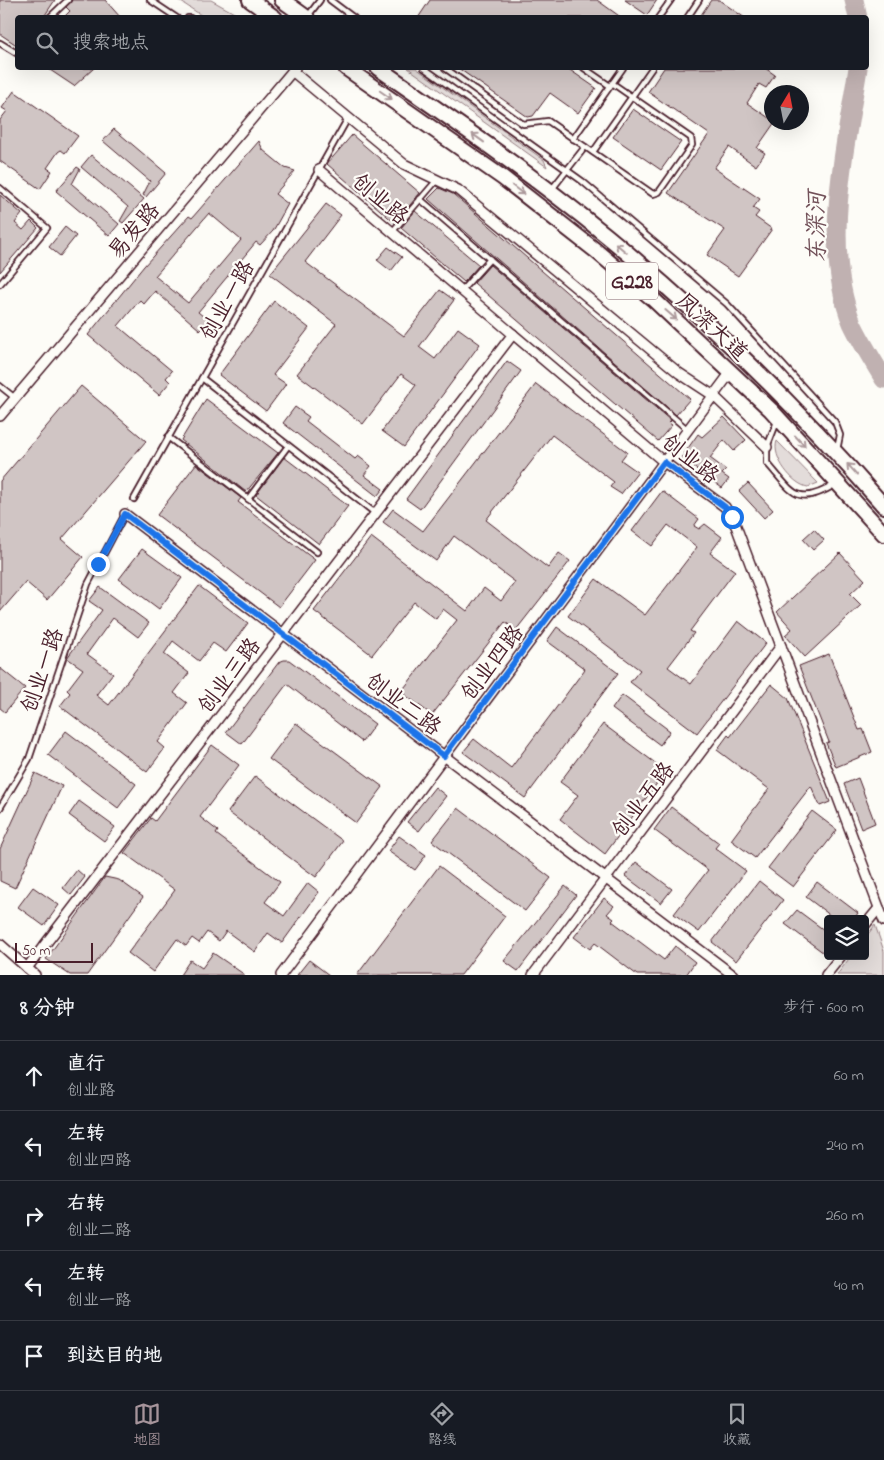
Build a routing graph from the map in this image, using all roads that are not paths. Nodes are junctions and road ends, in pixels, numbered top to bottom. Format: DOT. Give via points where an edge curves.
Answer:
graph roads {
  1 [pos="68,0"];
  2 [pos="150,0"];
  3 [pos="250,0"];
  4 [pos="282,0"];
  5 [pos="320,0"];
  6 [pos="330,0"];
  7 [pos="671,0"];
  8 [pos="699,0"];
  9 [pos="52,15"];
  10 [pos="172,15"];
  11 [pos="270,15"];
  12 [pos="303,15"];
  13 [pos="309,15"];
  14 [pos="350,15"];
  15 [pos="660,15"];
  16 [pos="689,15"];
  17 [pos="0,42"];
  18 [pos="15,52"];
  19 [pos="293,70"];
  20 [pos="295,70"];
  21 [pos="349,70"];
  22 [pos="381,70"];
  23 [pos="427,70"];
  24 [pos="448,70"];
  25 [pos="587,70"];
  26 [pos="622,70"];
  27 [pos="651,70"];
  28 [pos="611,85"];
  29 [pos="632,96"];
  30 [pos="348,118"];
  31 [pos="573,138"];
  32 [pos="585,147"];
  33 [pos="593,152"];
  34 [pos="318,170"];
  35 [pos="568,170"];
  36 [pos="437,180"];
  37 [pos="0,188"];
  38 [pos="550,192"];
  39 [pos="420,199"];
  40 [pos="392,232"];
  41 [pos="490,259"];
  42 [pos="0,284"];
  43 [pos="462,291"];
  44 [pos="513,334"];
  45 [pos="732,372"];
  46 [pos="202,378"];
  47 [pos="0,386"];
  48 [pos="714,396"];
  49 [pos="15,398"];
  50 [pos="0,416"];
  51 [pos="778,418"];
  52 [pos="688,430"];
  53 [pos="168,437"];
  54 [pos="288,446"];
  55 [pos="767,447"];
  56 [pos="836,452"];
  57 [pos="664,462"];
  58 [pos="839,482"];
  59 [pos="134,499"];
  60 [pos="248,499"];
  61 [pos="884,506"];
  62 [pos="376,513"];
  63 [pos="125,514"];
  64 [pos="884,534"];
  65 [pos="317,552"];
  66 [pos="283,634"];
  67 [pos="781,646"];
  68 [pos="444,756"];
  69 [pos="0,808"];
  70 [pos="606,879"];
  71 [pos="879,908"];
  72 [pos="869,921"];
  73 [pos="884,921"];
  74 [pos="0,944"];
  75 [pos="838,960"];
  76 [pos="27,968"];
  77 [pos="35,975"];
  78 [pos="281,975"];
  79 [pos="533,975"];
  80 [pos="733,975"];
  81 [pos="826,975"];
  1 -- 9 [label="lane"];
  2 -- 10 [label="lane"];
  3 -- 11 [label="highway"];
  4 -- 12 [label="highway"];
  5 -- 13 [label="lane"];
  6 -- 14 [label="lane"];
  7 -- 15 [label="lane"];
  8 -- 16 [label="lane"];
  17 -- 18 [label="lane"];
  19 -- 49 [label="street, 易发路"];
  20 -- 30 [label="street"];
  21 -- 45 [label="highway, 凤深大道 / G228, one-way" via="541,207 654,300"];
  38 -- 22 [label="highway, 凤深大道 / G228, one-way"];
  23 -- 35 [label="lane"];
  24 -- 31 [label="lane" via="523,124 548,121"];
  25 -- 28 [label="lane"];
  26 -- 28 [label="lane"];
  27 -- 29 [label="lane"];
  28 -- 29 [label="lane"];
  28 -- 31 [label="lane"];
  29 -- 33 [label="lane"];
  29 -- 33 [label="lane" via="691,138 692,145 681,161 659,192 653,194"];
  30 -- 34 [label="lane, 创业一路"];
  30 -- 36 [label="street" via="404,164"];
  31 -- 32 [label="lane"];
  32 -- 33 [label="lane"];
  32 -- 35 [label="lane"];
  34 -- 40 [label="street, 创业路"];
  34 -- 46 [label="lane, 创业一路"];
  35 -- 38 [label="lane"];
  35 -- 56 [label="lane" via="745,321 835,422 840,435"];
  36 -- 39 [label="lane"];
  36 -- 48 [label="street" via="458,190 679,373"];
  37 -- 42 [label="lane" via="47,228"];
  56 -- 38 [label="highway, 凤深大道 / G228, one-way" via="688,306"];
  39 -- 40 [label="lane"];
  39 -- 41 [label="lane"];
  40 -- 43 [label="street, 创业路"];
  41 -- 43 [label="lane"];
  41 -- 52 [label="lane"];
  43 -- 44 [label="street, 创业路"];
  44 -- 57 [label="street, 创业路"];
  44 -- 62 [label="street, 创业三路"];
  45 -- 48 [label="street, 创业四路"];
  45 -- 51 [label="highway, 凤深大道 / G228"];
  46 -- 53 [label="lane, 创业一路"];
  46 -- 54 [label="lane"];
  47 -- 49 [label="lane"];
  48 -- 52 [label="street, 创业四路"];
  48 -- 55 [label="street"];
  49 -- 50 [label="street, 易发路"];
  51 -- 55 [label="lane"];
  51 -- 58 [label="highway, 凤深大道 / G228, one-way"];
  52 -- 57 [label="street, 创业四路"];
  53 -- 59 [label="lane, 创业一路"];
  53 -- 60 [label="lane"];
  54 -- 60 [label="lane"];
  54 -- 62 [label="lane"];
  55 -- 58 [label="lane" via="767,463 796,495 809,497 820,494"];
  61 -- 56 [label="highway, 凤深大道 / G228, one-way"];
  57 -- 67 [label="street, 创业路" via="725,507 732,517"];
  57 -- 68 [label="street, 创业四路"];
  58 -- 64 [label="highway, 凤深大道 / G228"];
  60 -- 65 [label="lane"];
  62 -- 66 [label="street, 创业三路"];
  63 -- 66 [label="street, 创业二路"];
  63 -- 69 [label="lane, 创业一路" via="88,584 29,759"];
  66 -- 68 [label="street, 创业二路"];
  66 -- 76 [label="street, 创业三路"];
  67 -- 70 [label="street, 创业五路"];
  67 -- 71 [label="street, 创业路"];
  68 -- 70 [label="street, 创业二路"];
  68 -- 78 [label="street, 创业四路"];
  70 -- 79 [label="street, 创业五路"];
  70 -- 80 [label="street, 创业二路"];
  71 -- 72 [label="street"];
  71 -- 73 [label="street, 创业路"];
  74 -- 76 [label="street"];
  75 -- 81 [label="street"];
  76 -- 77 [label="street"];
}
